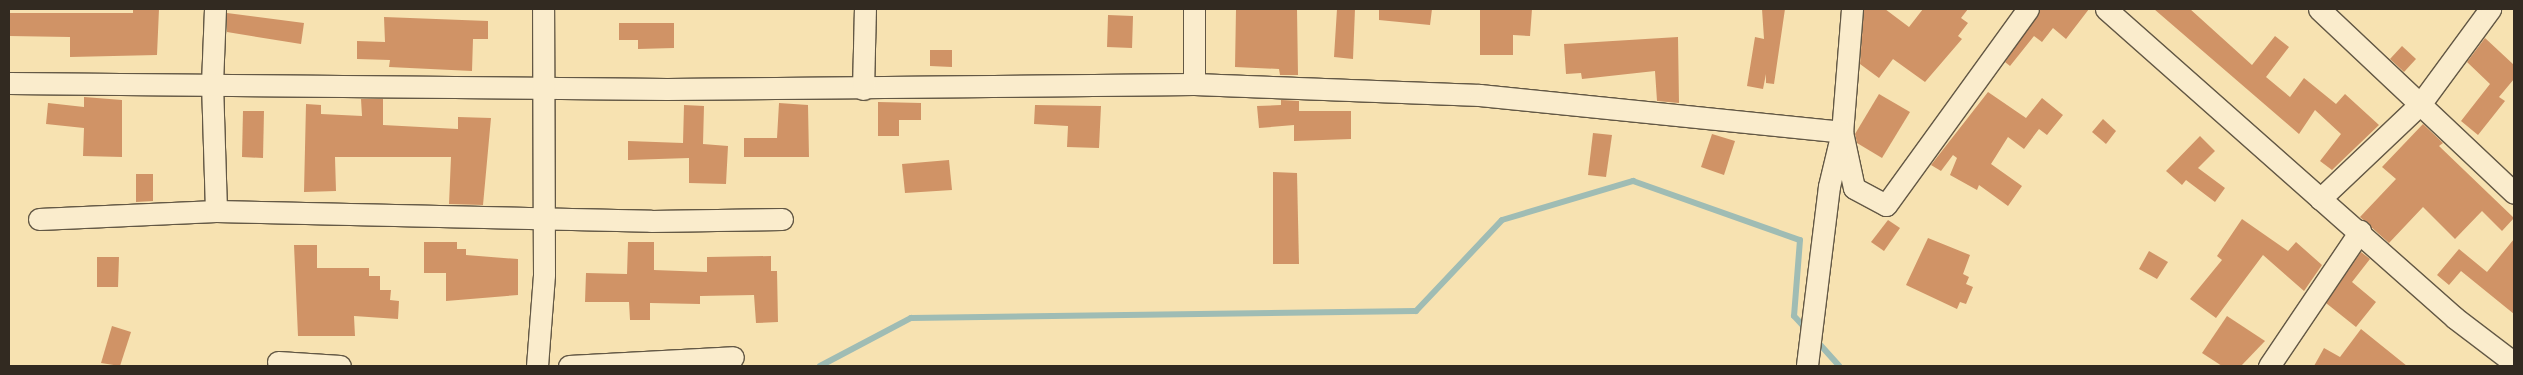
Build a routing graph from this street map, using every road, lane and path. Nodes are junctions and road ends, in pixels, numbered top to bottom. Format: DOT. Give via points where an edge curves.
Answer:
graph roads {
  1 [pos="215,9"];
  2 [pos="543,9"];
  3 [pos="865,9"];
  4 [pos="1194,9"];
  5 [pos="1852,9"];
  6 [pos="2028,9"];
  7 [pos="2106,9"];
  8 [pos="2320,9"];
  9 [pos="2490,9"];
  10 [pos="9,83"];
  11 [pos="212,84"];
  12 [pos="1194,84"];
  13 [pos="542,86"];
  14 [pos="863,89"];
  15 [pos="2421,103"];
  16 [pos="1842,132"];
  17 [pos="2514,193"];
  18 [pos="2320,200"];
  19 [pos="216,211"];
  20 [pos="543,216"];
  21 [pos="39,219"];
  22 [pos="782,219"];
  23 [pos="2360,231"];
  24 [pos="733,357"];
  25 [pos="278,362"];
  26 [pos="2514,363"];
  27 [pos="340,366"];
  28 [pos="537,366"];
  29 [pos="569,366"];
  30 [pos="1807,366"];
  31 [pos="2269,366"];
  1 -- 11 [label="street"];
  2 -- 13 [label="street"];
  3 -- 14 [label="street"];
  4 -- 12 [label="street"];
  5 -- 16 [label="street"];
  6 -- 16 [label="street" via="1886,205 1854,188"];
  7 -- 18 [label="street"];
  8 -- 15 [label="street"];
  9 -- 15 [label="street"];
  10 -- 11 [label="street"];
  11 -- 13 [label="street"];
  11 -- 19 [label="street"];
  12 -- 14 [label="street"];
  12 -- 16 [label="street" via="1480,96"];
  13 -- 14 [label="street"];
  13 -- 20 [label="street"];
  15 -- 17 [label="street"];
  15 -- 18 [label="street"];
  16 -- 30 [label="street" via="1829,186"];
  18 -- 23 [label="street"];
  19 -- 20 [label="street"];
  19 -- 21 [label="street"];
  20 -- 22 [label="street"];
  20 -- 28 [label="street" via="544,274 537,321"];
  23 -- 26 [label="street" via="2456,318"];
  23 -- 31 [label="street"];
  24 -- 29 [label="street"];
  25 -- 27 [label="street"];
}
